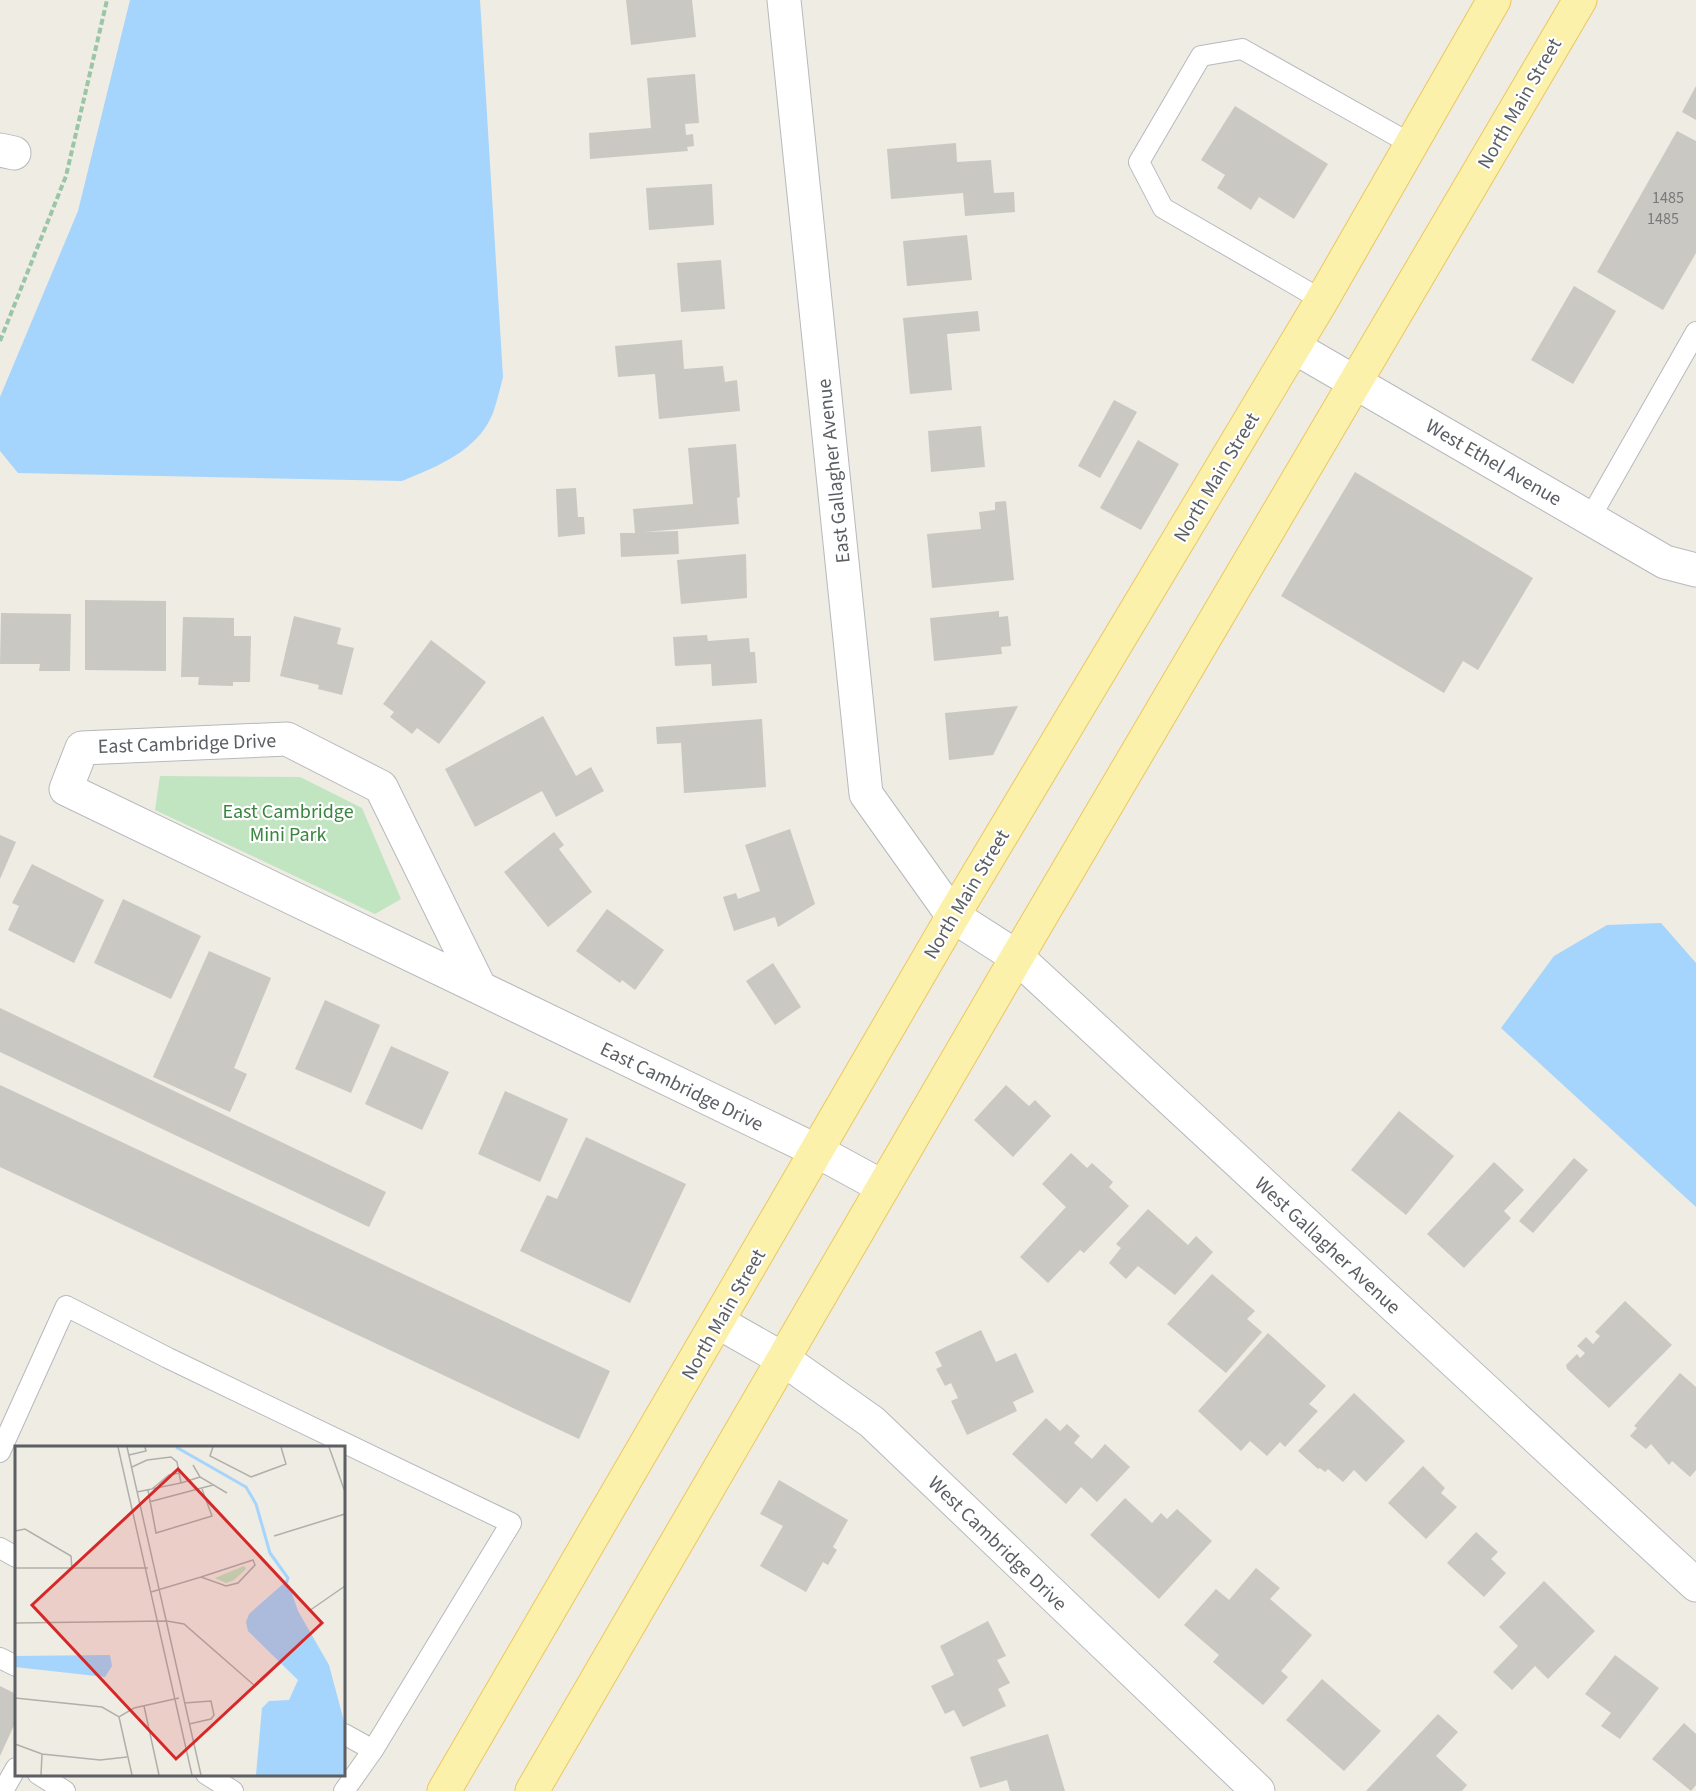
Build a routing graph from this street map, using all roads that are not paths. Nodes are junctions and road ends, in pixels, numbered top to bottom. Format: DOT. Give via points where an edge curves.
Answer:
graph roads {
  1 [pos="784,0"];
  2 [pos="1494,0"];
  3 [pos="1580,0"];
  4 [pos="1411,144"];
  5 [pos="1322,300"];
  6 [pos="1696,332"];
  7 [pos="1294,347"];
  8 [pos="1356,382"];
  9 [pos="1590,518"];
  10 [pos="1696,570"];
  11 [pos="953,916"];
  12 [pos="1017,957"];
  13 [pos="480,988"];
  14 [pos="817,1151"];
  15 [pos="883,1187"];
  16 [pos="718,1322"];
  17 [pos="783,1359"];
  18 [pos="0,1452"];
  19 [pos="0,1548"];
  20 [pos="15,1556"];
  21 [pos="1696,1585"];
  22 [pos="0,1658"];
  23 [pos="15,1666"];
  24 [pos="345,1735"];
  25 [pos="373,1750"];
  26 [pos="15,1770"];
  27 [pos="41,1776"];
  28 [pos="209,1776"];
  29 [pos="1245,1787"];
  30 [pos="3,1791"];
  31 [pos="65,1791"];
  32 [pos="233,1791"];
  33 [pos="344,1791"];
  34 [pos="444,1791"];
  35 [pos="532,1791"];
  1 -- 11 [label="street, East Gallagher Avenue" via="866,794"];
  2 -- 4 [label="main road, North Main Street"];
  3 -- 8 [label="main road, North Main Street"];
  4 -- 5 [label="main road, North Main Street"];
  4 -- 5 [label="lane" via="1242,49 1201,56 1139,162 1162,208"];
  5 -- 7 [label="main road, North Main Street"];
  6 -- 9 [label="lane"];
  7 -- 8 [label="street, West Ethel Avenue"];
  7 -- 11 [label="main road, North Main Street"];
  8 -- 9 [label="street, West Ethel Avenue"];
  8 -- 12 [label="main road, North Main Street"];
  9 -- 10 [label="street, West Ethel Avenue" via="1665,562"];
  11 -- 12 [label="street, West Gallagher Avenue"];
  11 -- 14 [label="main road, North Main Street"];
  12 -- 15 [label="main road, North Main Street"];
  12 -- 21 [label="street, West Gallagher Avenue"];
  13 -- 13 [label="street, East Cambridge Drive" via="66,789 82,748 287,739 381,787"];
  13 -- 14 [label="street, East Cambridge Drive"];
  14 -- 15 [label="street, East Cambridge Drive"];
  14 -- 16 [label="main road, North Main Street"];
  15 -- 17 [label="main road, North Main Street"];
  16 -- 17 [label="street, West Cambridge Drive"];
  16 -- 34 [label="main road, North Main Street"];
  17 -- 29 [label="street, West Cambridge Drive" via="872,1422"];
  17 -- 35 [label="main road, North Main Street"];
  18 -- 25 [label="lane" via="66,1306 511,1523"];
  19 -- 20 [label="lane"];
  22 -- 23 [label="lane"];
  24 -- 25 [label="lane"];
  25 -- 33 [label="lane"];
  26 -- 30 [label="lane"];
  27 -- 31 [label="lane"];
  28 -- 32 [label="lane"];
}
